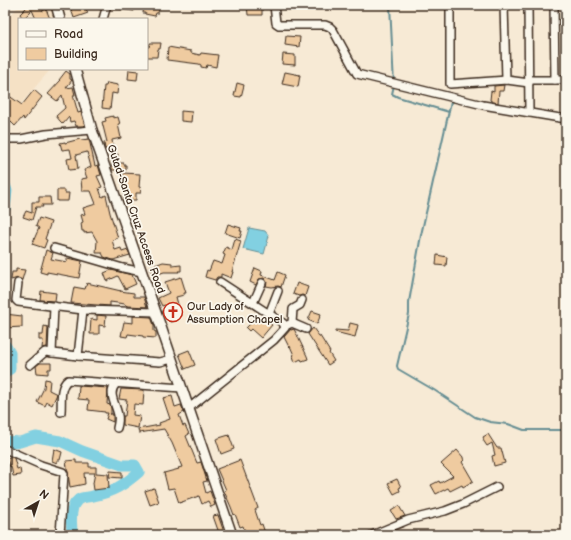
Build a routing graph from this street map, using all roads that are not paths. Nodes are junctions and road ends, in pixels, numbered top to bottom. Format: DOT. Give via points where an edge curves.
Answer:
graph roads {
  1 [pos="56,5"];
  2 [pos="107,5"];
  3 [pos="274,5"];
  4 [pos="450,5"];
  5 [pos="504,5"];
  6 [pos="528,5"];
  7 [pos="554,5"];
  8 [pos="60,18"];
  9 [pos="103,18"];
  10 [pos="75,70"];
  11 [pos="506,80"];
  12 [pos="555,80"];
  13 [pos="566,80"];
  14 [pos="529,82"];
  15 [pos="530,113"];
  16 [pos="566,119"];
  17 [pos="92,130"];
  18 [pos="5,139"];
  19 [pos="54,248"];
  20 [pos="142,272"];
  21 [pos="220,282"];
  22 [pos="18,283"];
  23 [pos="262,283"];
  24 [pos="278,291"];
  25 [pos="302,300"];
  26 [pos="253,303"];
  27 [pos="54,306"];
  28 [pos="83,310"];
  29 [pos="156,312"];
  30 [pos="269,314"];
  31 [pos="288,324"];
  32 [pos="306,329"];
  33 [pos="52,353"];
  34 [pos="78,356"];
  35 [pos="172,359"];
  36 [pos="30,365"];
  37 [pos="116,384"];
  38 [pos="182,388"];
  39 [pos="189,408"];
  40 [pos="61,412"];
  41 [pos="117,428"];
  42 [pos="5,449"];
  43 [pos="497,487"];
  44 [pos="60,535"];
  45 [pos="232,535"];
  46 [pos="372,535"];
  1 -- 8 [label="main road"];
  2 -- 9 [label="street"];
  3 -- 15 [label="street" via="276,23 279,25 325,25 333,30 355,73 483,105"];
  4 -- 11 [label="street" via="450,84"];
  5 -- 11 [label="street"];
  6 -- 14 [label="street"];
  7 -- 12 [label="street"];
  10 -- 17 [label="main road, Gutad-Santa Cruz Access Road"];
  11 -- 14 [label="street"];
  12 -- 13 [label="street"];
  12 -- 14 [label="street"];
  14 -- 15 [label="street"];
  15 -- 16 [label="street"];
  17 -- 18 [label="street"];
  17 -- 20 [label="main road, Gutad-Santa Cruz Access Road"];
  19 -- 20 [label="street"];
  20 -- 29 [label="main road, Gutad-Santa Cruz Access Road"];
  21 -- 26 [label="street"];
  22 -- 27 [label="street" via="18,302"];
  23 -- 26 [label="street"];
  24 -- 30 [label="street"];
  25 -- 31 [label="street" via="300,305 293,309"];
  26 -- 30 [label="street"];
  27 -- 28 [label="street"];
  27 -- 33 [label="street"];
  28 -- 29 [label="street"];
  28 -- 34 [label="street"];
  29 -- 35 [label="main road, Gutad-Santa Cruz Access Road"];
  30 -- 31 [label="street"];
  31 -- 32 [label="street"];
  31 -- 39 [label="street" via="274,340"];
  33 -- 34 [label="street"];
  33 -- 36 [label="street" via="45,352"];
  34 -- 35 [label="street" via="160,362"];
  35 -- 38 [label="main road, Gutad-Santa Cruz Access Road"];
  37 -- 38 [label="street"];
  37 -- 40 [label="street" via="68,380 62,388"];
  37 -- 41 [label="street" via="112,387 112,398 119,417"];
  38 -- 39 [label="main road, Gutad-Santa Cruz Access Road"];
  39 -- 45 [label="main road, Gutad-Santa Cruz Access Road"];
  42 -- 44 [label="street" via="63,472"];
  43 -- 46 [label="street" via="445,511 408,520"];
}
